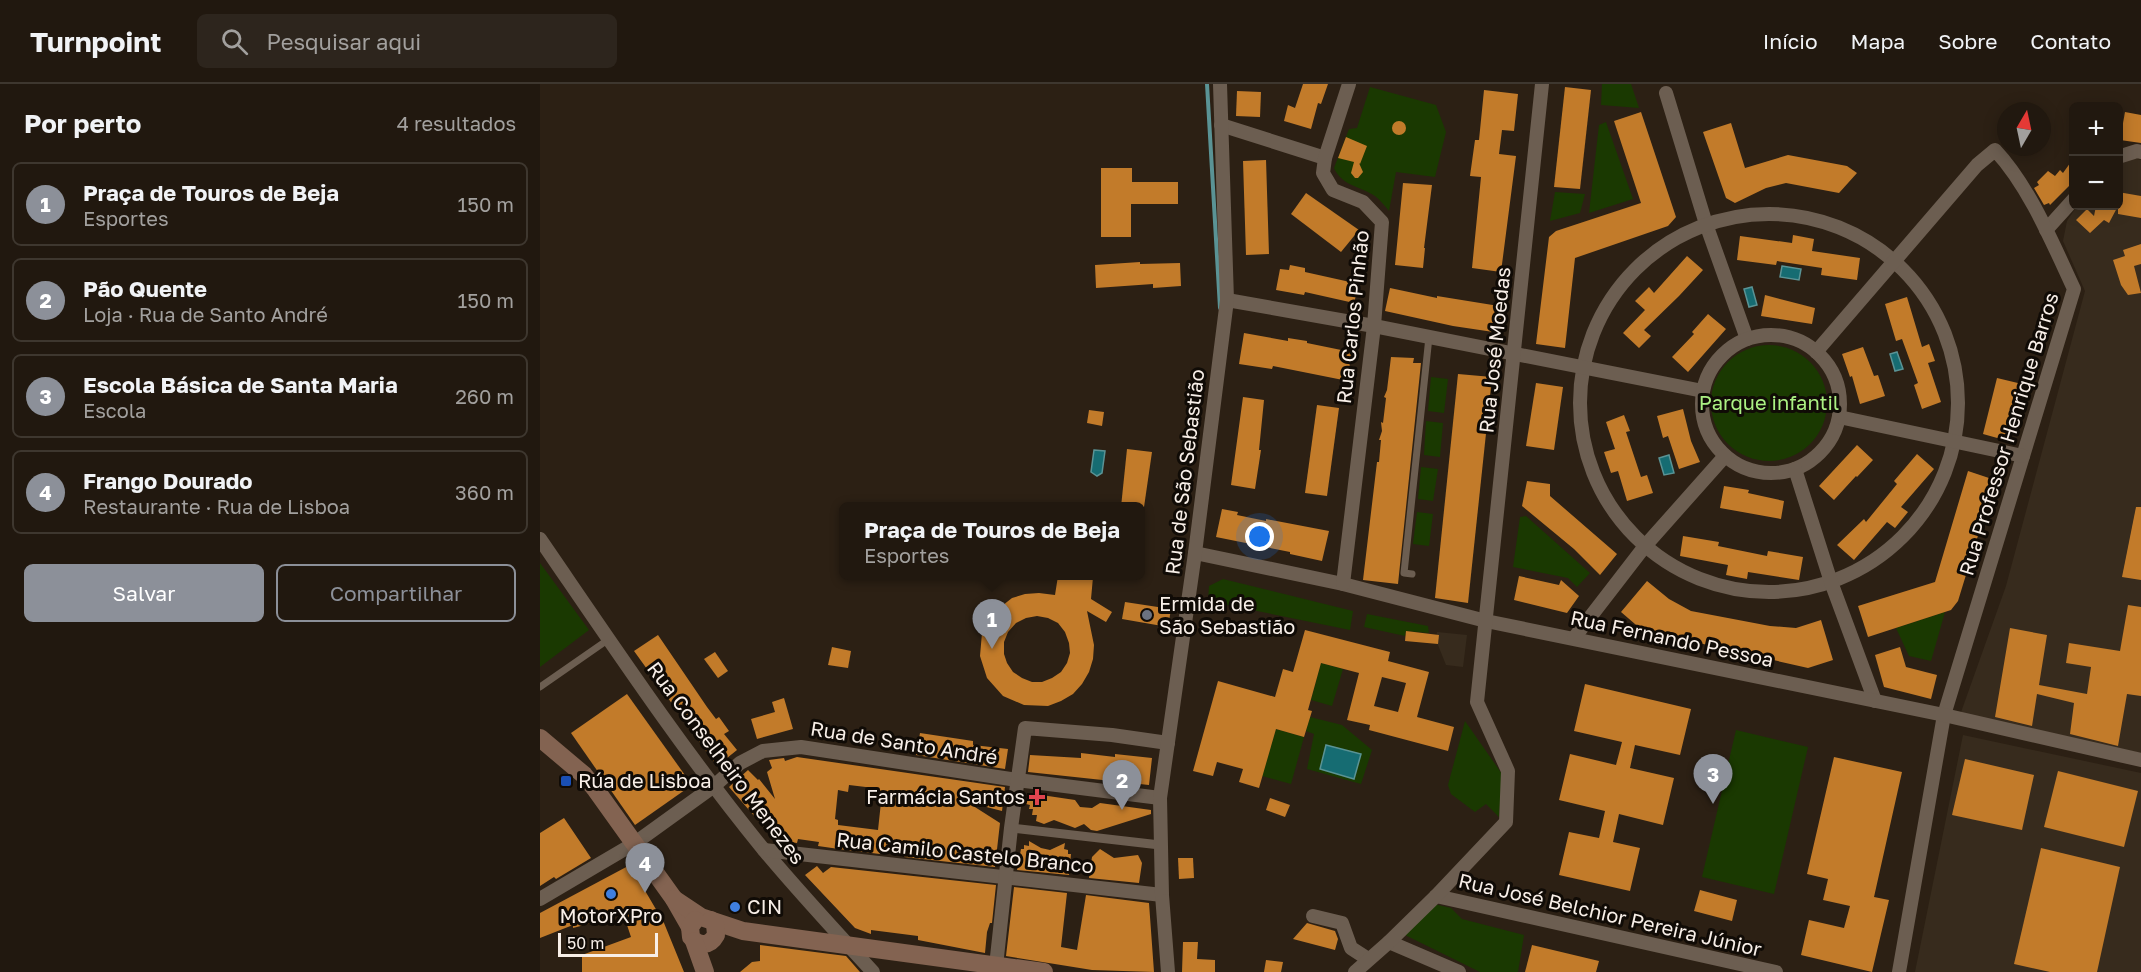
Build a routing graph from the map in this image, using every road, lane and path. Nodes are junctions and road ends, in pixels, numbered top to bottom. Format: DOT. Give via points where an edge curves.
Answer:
graph roads {
  1 [pos="1220,84"];
  2 [pos="1349,84"];
  3 [pos="1542,84"];
  4 [pos="1666,93"];
  5 [pos="1221,124"];
  6 [pos="2141,152"];
  7 [pos="2121,156"];
  8 [pos="1324,158"];
  9 [pos="2069,204"];
  10 [pos="1706,224"];
  11 [pos="2046,230"];
  12 [pos="1895,261"];
  13 [pos="1227,300"];
  14 [pos="1374,326"];
  15 [pos="1429,337"];
  16 [pos="1747,339"];
  17 [pos="1816,352"];
  18 [pos="1515,355"];
  19 [pos="1583,367"];
  20 [pos="1703,391"];
  21 [pos="1839,417"];
  22 [pos="1955,442"];
  23 [pos="1725,456"];
  24 [pos="2023,456"];
  25 [pos="1795,469"];
  26 [pos="540,539"];
  27 [pos="1646,546"];
  28 [pos="1195,553"];
  29 [pos="1412,574"];
  30 [pos="1831,582"];
  31 [pos="1343,584"];
  32 [pos="1486,621"];
  33 [pos="1574,638"];
  34 [pos="609,639"];
  35 [pos="540,687"];
  36 [pos="1875,701"];
  37 [pos="1944,715"];
  38 [pos="540,738"];
  39 [pos="1168,743"];
  40 [pos="2141,760"];
  41 [pos="1017,780"];
  42 [pos="714,786"];
  43 [pos="1160,798"];
  44 [pos="1011,828"];
  45 [pos="635,843"];
  46 [pos="1160,845"];
  47 [pos="764,850"];
  48 [pos="1006,877"];
  49 [pos="1162,895"];
  50 [pos="1436,896"];
  51 [pos="540,898"];
  52 [pos="1313,916"];
  53 [pos="703,931"];
  54 [pos="1389,942"];
  55 [pos="849,946"];
  56 [pos="1368,959"];
  57 [pos="990,968"];
  58 [pos="705,972"];
  59 [pos="873,972"];
  60 [pos="1038,972"];
  61 [pos="1168,972"];
  62 [pos="1355,972"];
  63 [pos="1459,972"];
  64 [pos="1776,972"];
  65 [pos="1899,972"];
  1 -- 5 [label="street, Rua de São Sebastião"];
  2 -- 8 [label="street"];
  3 -- 18 [label="street, Rua José Moedas"];
  4 -- 10 [label="street"];
  5 -- 8 [label="street"];
  5 -- 13 [label="street, Rua de São Sebastião"];
  6 -- 7 [label="street"];
  8 -- 14 [label="street, Rua Carlos Pinhão" via="1323,173 1333,190 1363,202 1382,222"];
  9 -- 11 [label="street"];
  10 -- 12 [label="street" via="1739,216 1805,217 1838,226"];
  10 -- 16 [label="street"];
  10 -- 19 [label="street" via="1648,257 1625,280 1605,307"];
  11 -- 12 [label="street, Rua Professor Henrique Barros" via="2007,162 1995,150 1977,165"];
  11 -- 24 [label="street, Rua Professor Henrique Barros" via="2074,288"];
  12 -- 17 [label="street"];
  12 -- 22 [label="street" via="1918,285 1950,343 1958,376"];
  13 -- 14 [label="street"];
  13 -- 28 [label="street, Rua de São Sebastião"];
  14 -- 15 [label="street"];
  14 -- 31 [label="street, Rua Carlos Pinhão"];
  15 -- 18 [label="street"];
  15 -- 29 [label="lane" via="1404,573"];
  16 -- 17 [label="street" via="1776,335 1791,338"];
  16 -- 20 [label="street" via="1723,355 1710,372"];
  17 -- 21 [label="street" via="1838,388"];
  18 -- 19 [label="street"];
  18 -- 32 [label="street, Rua José Moedas"];
  19 -- 20 [label="street"];
  19 -- 27 [label="street" via="1580,408 1585,447 1598,484 1618,518"];
  20 -- 23 [label="street" via="1704,421 1715,446"];
  21 -- 22 [label="street"];
  21 -- 25 [label="street" via="1835,431 1819,454"];
  22 -- 24 [label="street"];
  22 -- 30 [label="street" via="1939,488 1912,528 1875,560"];
  23 -- 25 [label="street" via="1751,471 1780,473"];
  23 -- 27 [label="street"];
  24 -- 37 [label="street, Rua Professor Henrique Barros"];
  25 -- 30 [label="street"];
  26 -- 34 [label="street, Rua Conselheiro Menezes"];
  27 -- 30 [label="street" via="1672,566 1734,589 1799,590"];
  27 -- 33 [label="street"];
  28 -- 31 [label="street, Rua Fernando Pessoa"];
  28 -- 39 [label="street, Rua de São Sebastião"];
  30 -- 36 [label="street"];
  31 -- 32 [label="street, Rua Fernando Pessoa"];
  32 -- 33 [label="street, Rua Fernando Pessoa"];
  32 -- 50 [label="street, Rua José Moedas" via="1477,702 1508,771 1506,822"];
  33 -- 36 [label="street, Rua Fernando Pessoa"];
  34 -- 35 [label="lane"];
  34 -- 42 [label="street, Rua Conselheiro Menezes"];
  36 -- 37 [label="street, Rua Fernando Pessoa"];
  37 -- 40 [label="street, Rua Fernando Pessoa"];
  37 -- 65 [label="street, Rua Professor Henrique Barros"];
  38 -- 45 [label="main road" via="584,775"];
  39 -- 41 [label="street" via="1025,728"];
  39 -- 43 [label="street, Rua de São Sebastião"];
  41 -- 42 [label="street, Rua de Santo André" via="801,747 763,751 740,763"];
  41 -- 43 [label="street, Rua de Santo André"];
  41 -- 44 [label="street"];
  42 -- 45 [label="street, Rua de Santo André"];
  42 -- 47 [label="street, Rua Conselheiro Menezes"];
  43 -- 46 [label="street, Rua de São Sebastião"];
  44 -- 46 [label="street"];
  44 -- 48 [label="street"];
  45 -- 51 [label="street, Rua de Santo André"];
  45 -- 53 [label="main road" via="674,899"];
  46 -- 49 [label="street, Rua de São Sebastião"];
  47 -- 48 [label="street, Rua Camilo Castelo Branco"];
  47 -- 55 [label="street, Rua Conselheiro Menezes"];
  48 -- 49 [label="street, Rua Camilo Castelo Branco"];
  48 -- 57 [label="street"];
  49 -- 61 [label="street, Rua de São Sebastião"];
  50 -- 54 [label="street, Rua José Moedas"];
  50 -- 64 [label="street, Rua José Belchior Pereira Júnior"];
  52 -- 56 [label="street" via="1342,923 1351,948"];
  53 -- 55 [label="main road" via="743,931"];
  53 -- 58 [label="main road"];
  54 -- 56 [label="street, Rua José Moedas"];
  54 -- 63 [label="street"];
  55 -- 57 [label="main road"];
  55 -- 59 [label="street, Rua Conselheiro Menezes"];
  56 -- 62 [label="street, Rua José Moedas"];
  57 -- 60 [label="main road"];
}
